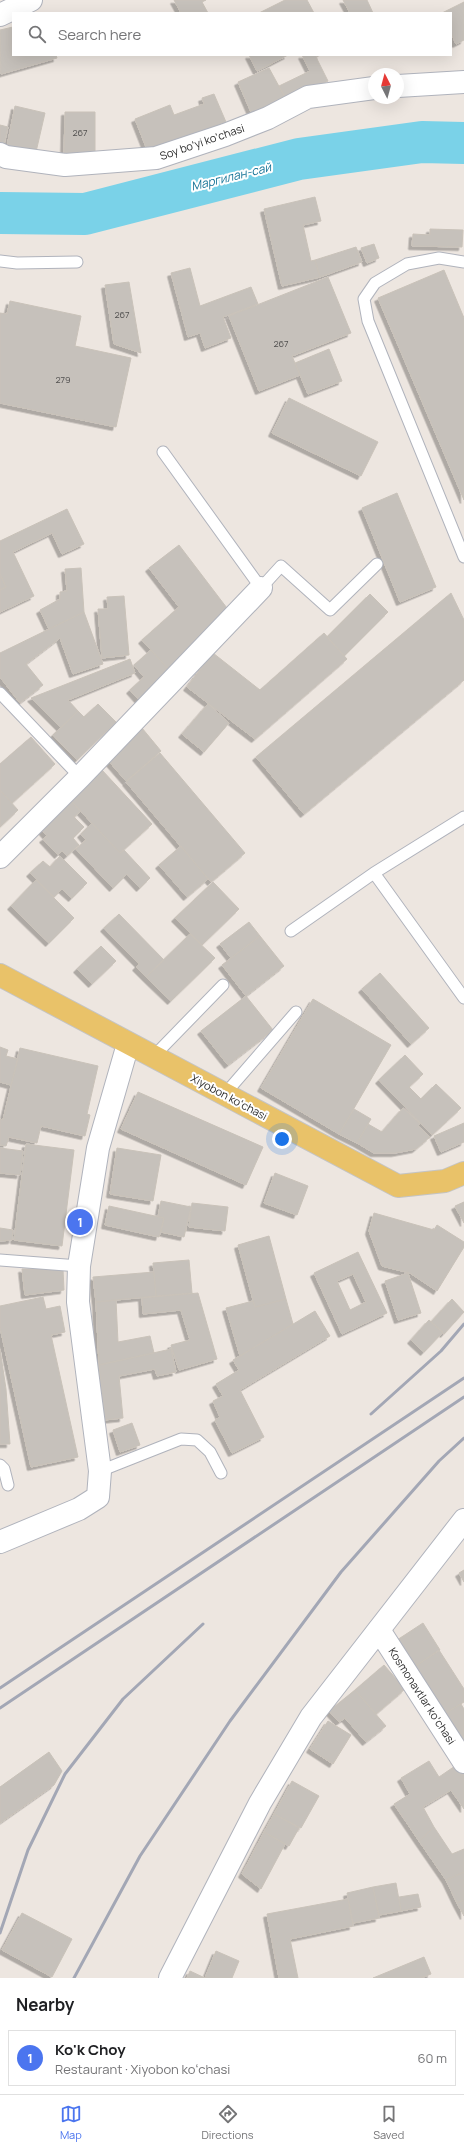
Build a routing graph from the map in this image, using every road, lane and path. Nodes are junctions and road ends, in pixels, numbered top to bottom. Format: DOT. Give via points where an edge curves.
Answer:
graph roads {
  1 [pos="31,0"];
  2 [pos="0,15"];
  3 [pos="464,82"];
  4 [pos="404,86"];
  5 [pos="368,89"];
  6 [pos="0,154"];
  7 [pos="0,261"];
  8 [pos="77,262"];
  9 [pos="463,263"];
  10 [pos="162,452"];
  11 [pos="464,557"];
  12 [pos="377,564"];
  13 [pos="261,588"];
  14 [pos="0,693"];
  15 [pos="80,777"];
  16 [pos="464,817"];
  17 [pos="0,857"];
  18 [pos="374,873"];
  19 [pos="291,932"];
  20 [pos="0,975"];
  21 [pos="223,985"];
  22 [pos="464,998"];
  23 [pos="296,1012"];
  24 [pos="128,1044"];
  25 [pos="153,1057"];
  26 [pos="224,1095"];
  27 [pos="464,1173"];
  28 [pos="0,1260"];
  29 [pos="79,1266"];
  30 [pos="0,1465"];
  31 [pos="100,1471"];
  32 [pos="221,1474"];
  33 [pos="8,1485"];
  34 [pos="464,1520"];
  35 [pos="0,1542"];
  36 [pos="379,1630"];
  37 [pos="464,1762"];
  38 [pos="170,1978"];
  1 -- 2 [label="street"];
  3 -- 4 [label="street"];
  5 -- 6 [label="street, Soy boʻyi koʻchasi" via="308,97 268,118 156,158 65,165"];
  7 -- 8 [label="lane"];
  9 -- 11 [label="lane" via="439,258 407,264 375,283 364,299 368,321"];
  10 -- 13 [label="lane"];
  12 -- 13 [label="lane" via="330,610 281,566"];
  13 -- 15 [label="street"];
  14 -- 15 [label="lane"];
  15 -- 17 [label="street"];
  16 -- 18 [label="lane"];
  18 -- 19 [label="lane"];
  18 -- 22 [label="lane"];
  20 -- 24 [label="main road, Xiyobon koʻchasi"];
  21 -- 25 [label="lane"];
  23 -- 26 [label="lane"];
  24 -- 25 [label="main road, Xiyobon koʻchasi"];
  24 -- 29 [label="street" via="98,1148"];
  25 -- 26 [label="main road, Xiyobon koʻchasi"];
  26 -- 27 [label="main road, Xiyobon koʻchasi" via="398,1186 445,1181"];
  28 -- 29 [label="lane"];
  29 -- 31 [label="street" via="78,1302"];
  30 -- 33 [label="lane" via="4,1469"];
  31 -- 32 [label="lane" via="181,1439 197,1440 210,1452"];
  31 -- 35 [label="street" via="98,1497 79,1509"];
  34 -- 36 [label="street"];
  36 -- 37 [label="street, Kosmonavtlar koʻchasi"];
  36 -- 38 [label="street" via="311,1716 260,1804"];
}
